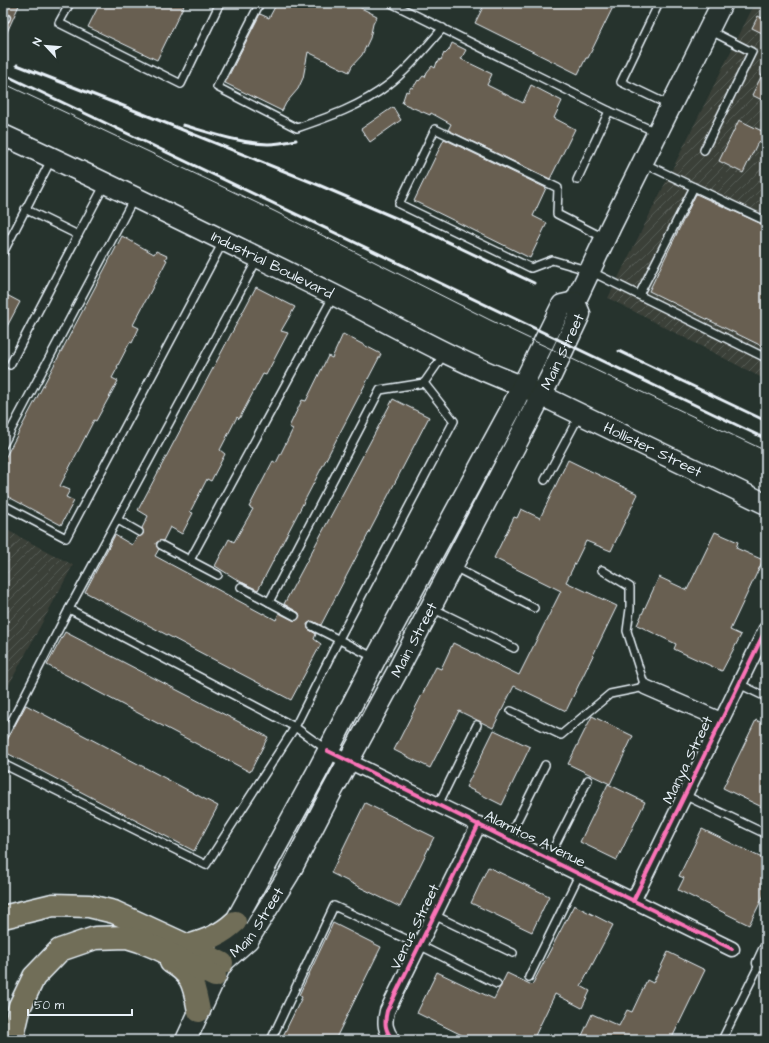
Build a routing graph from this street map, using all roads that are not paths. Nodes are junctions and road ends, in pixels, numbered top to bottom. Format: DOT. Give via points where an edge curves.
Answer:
graph roads {
  1 [pos="70,3"];
  2 [pos="220,3"];
  3 [pos="260,3"];
  4 [pos="391,3"];
  5 [pos="659,3"];
  6 [pos="722,3"];
  7 [pos="442,28"];
  8 [pos="708,30"];
  9 [pos="671,106"];
  10 [pos="609,111"];
  11 [pos="658,132"];
  12 [pos="5,142"];
  13 [pos="704,150"];
  14 [pos="52,158"];
  15 [pos="643,163"];
  16 [pos="577,180"];
  17 [pos="105,183"];
  18 [pos="694,187"];
  19 [pos="134,197"];
  20 [pos="26,209"];
  21 [pos="766,221"];
  22 [pos="78,235"];
  23 [pos="605,238"];
  24 [pos="224,240"];
  25 [pos="3,253"];
  26 [pos="258,258"];
  27 [pos="590,271"];
  28 [pos="334,295"];
  29 [pos="639,295"];
  30 [pos="575,302"];
  31 [pos="445,353"];
  32 [pos="766,358"];
  33 [pos="10,365"];
  34 [pos="424,383"];
  35 [pos="522,386"];
  36 [pos="541,394"];
  37 [pos="580,414"];
  38 [pos="3,445"];
  39 [pos="545,480"];
  40 [pos="766,504"];
  41 [pos="3,505"];
  42 [pos="118,520"];
  43 [pos="139,532"];
  44 [pos="161,545"];
  45 [pos="190,560"];
  46 [pos="452,566"];
  47 [pos="602,570"];
  48 [pos="218,575"];
  49 [pos="241,587"];
  50 [pos="269,602"];
  51 [pos="430,606"];
  52 [pos="534,608"];
  53 [pos="70,609"];
  54 [pos="295,616"];
  55 [pos="312,626"];
  56 [pos="766,629"];
  57 [pos="339,639"];
  58 [pos="514,648"];
  59 [pos="762,648"];
  60 [pos="376,658"];
  61 [pos="738,684"];
  62 [pos="645,687"];
  63 [pos="766,698"];
  64 [pos="511,711"];
  65 [pos="720,720"];
  66 [pos="477,724"];
  67 [pos="295,727"];
  68 [pos="3,738"];
  69 [pos="328,751"];
  70 [pos="349,761"];
  71 [pos="3,764"];
  72 [pos="545,765"];
  73 [pos="588,780"];
  74 [pos="684,795"];
  75 [pos="438,804"];
  76 [pos="479,824"];
  77 [pos="766,834"];
  78 [pos="508,839"];
  79 [pos="548,859"];
  80 [pos="579,875"];
  81 [pos="633,902"];
  82 [pos="434,915"];
  83 [pos="3,917"];
  84 [pos="235,922"];
  85 [pos="140,941"];
  86 [pos="419,945"];
  87 [pos="188,946"];
  88 [pos="732,950"];
  89 [pos="766,950"];
  90 [pos="514,953"];
  91 [pos="763,965"];
  92 [pos="219,970"];
  93 [pos="529,977"];
  94 [pos="497,984"];
  95 [pos="199,1011"];
  96 [pos="12,1040"];
  97 [pos="186,1040"];
  98 [pos="271,1040"];
  99 [pos="393,1040"];
  100 [pos="722,1040"];
  1 -- 2 [label="lane" via="59,24 181,84"];
  3 -- 7 [label="lane" via="217,87 297,128 339,114 387,86 410,65"];
  4 -- 7 [label="lane"];
  5 -- 9 [label="lane" via="621,82"];
  6 -- 8 [label="main road, Main Street"];
  7 -- 10 [label="lane"];
  8 -- 9 [label="main road, Main Street"];
  8 -- 13 [label="lane" via="752,52"];
  9 -- 11 [label="main road, Main Street"];
  10 -- 11 [label="lane"];
  10 -- 16 [label="lane"];
  11 -- 15 [label="main road, Main Street"];
  12 -- 14 [label="main road, Industrial Boulevard"];
  14 -- 17 [label="main road, Industrial Boulevard"];
  14 -- 20 [label="lane"];
  15 -- 18 [label="lane"];
  15 -- 23 [label="main road, Main Street"];
  17 -- 19 [label="main road, Industrial Boulevard"];
  17 -- 22 [label="lane"];
  18 -- 21 [label="lane"];
  18 -- 29 [label="lane"];
  19 -- 24 [label="main road, Industrial Boulevard"];
  19 -- 38 [label="lane"];
  20 -- 22 [label="lane"];
  20 -- 25 [label="lane"];
  22 -- 33 [label="lane"];
  23 -- 27 [label="main road, Main Street"];
  23 -- 27 [label="lane" via="557,214 558,188 435,129 399,204 531,268 552,260"];
  24 -- 26 [label="main road, Industrial Boulevard"];
  24 -- 41 [label="lane" via="66,538"];
  26 -- 28 [label="main road, Industrial Boulevard"];
  26 -- 42 [label="lane"];
  27 -- 29 [label="lane"];
  27 -- 30 [label="main road, Main Street"];
  28 -- 31 [label="main road, Industrial Boulevard"];
  28 -- 45 [label="lane"];
  29 -- 32 [label="lane"];
  30 -- 35 [label="main road, Main Street" via="562,305"];
  30 -- 36 [label="main road, Main Street" via="580,314"];
  31 -- 34 [label="lane"];
  31 -- 35 [label="main road, Industrial Boulevard"];
  34 -- 50 [label="lane" via="380,390"];
  34 -- 57 [label="lane" via="454,420"];
  35 -- 36 [label="main road, Industrial Boulevard"];
  35 -- 60 [label="main road, Main Street"];
  36 -- 37 [label="main road, Hollister Street"];
  36 -- 46 [label="main road, Main Street"];
  37 -- 39 [label="lane"];
  37 -- 40 [label="main road, Hollister Street"];
  42 -- 43 [label="lane"];
  42 -- 53 [label="lane"];
  44 -- 45 [label="lane"];
  45 -- 48 [label="lane"];
  46 -- 51 [label="main road, Main Street"];
  46 -- 52 [label="lane"];
  47 -- 62 [label="lane" via="630,587 627,631"];
  49 -- 50 [label="lane"];
  50 -- 54 [label="lane"];
  51 -- 58 [label="lane"];
  51 -- 70 [label="main road, Main Street"];
  53 -- 67 [label="lane"];
  53 -- 68 [label="lane"];
  55 -- 57 [label="lane"];
  56 -- 59 [label="street, Manya Street"];
  57 -- 60 [label="lane"];
  57 -- 67 [label="lane"];
  59 -- 61 [label="street, Manya Street"];
  60 -- 69 [label="main road, Main Street"];
  61 -- 63 [label="lane"];
  61 -- 65 [label="street, Manya Street"];
  62 -- 64 [label="lane" via="610,694 560,735"];
  62 -- 65 [label="street"];
  65 -- 74 [label="street, Manya Street"];
  66 -- 75 [label="lane"];
  67 -- 69 [label="lane"];
  67 -- 71 [label="lane" via="206,865"];
  69 -- 70 [label="street, Alamitos Avenue"];
  69 -- 84 [label="main road, Main Street"];
  70 -- 75 [label="street, Alamitos Avenue"];
  70 -- 92 [label="main road, Main Street" via="281,887 248,940"];
  72 -- 78 [label="lane"];
  73 -- 79 [label="lane"];
  74 -- 77 [label="lane"];
  74 -- 81 [label="street, Manya Street"];
  75 -- 76 [label="street, Alamitos Avenue"];
  76 -- 78 [label="street, Alamitos Avenue"];
  76 -- 82 [label="street, Verus Street"];
  78 -- 79 [label="street, Alamitos Avenue"];
  79 -- 80 [label="street, Alamitos Avenue"];
  80 -- 81 [label="street, Alamitos Avenue"];
  80 -- 93 [label="lane"];
  81 -- 88 [label="street, Alamitos Avenue"];
  82 -- 86 [label="street, Verus Street"];
  82 -- 90 [label="lane"];
  83 -- 87 [label="highway" via="53,905 89,906 114,912"];
  84 -- 87 [label="highway" via="212,938"];
  84 -- 92 [label="main road, Main Street"];
  85 -- 92 [label="highway"];
  85 -- 95 [label="highway" via="181,968 193,983"];
  85 -- 96 [label="highway" via="127,937 95,938 60,950 34,977 20,1006"];
  86 -- 94 [label="lane"];
  86 -- 98 [label="lane" via="334,906"];
  86 -- 99 [label="street, Verus Street" via="387,1011 384,1022"];
  87 -- 92 [label="highway"];
  89 -- 91 [label="street"];
  91 -- 100 [label="lane"];
  92 -- 95 [label="main road, Main Street"];
  95 -- 97 [label="main road, Main Street"];
}
